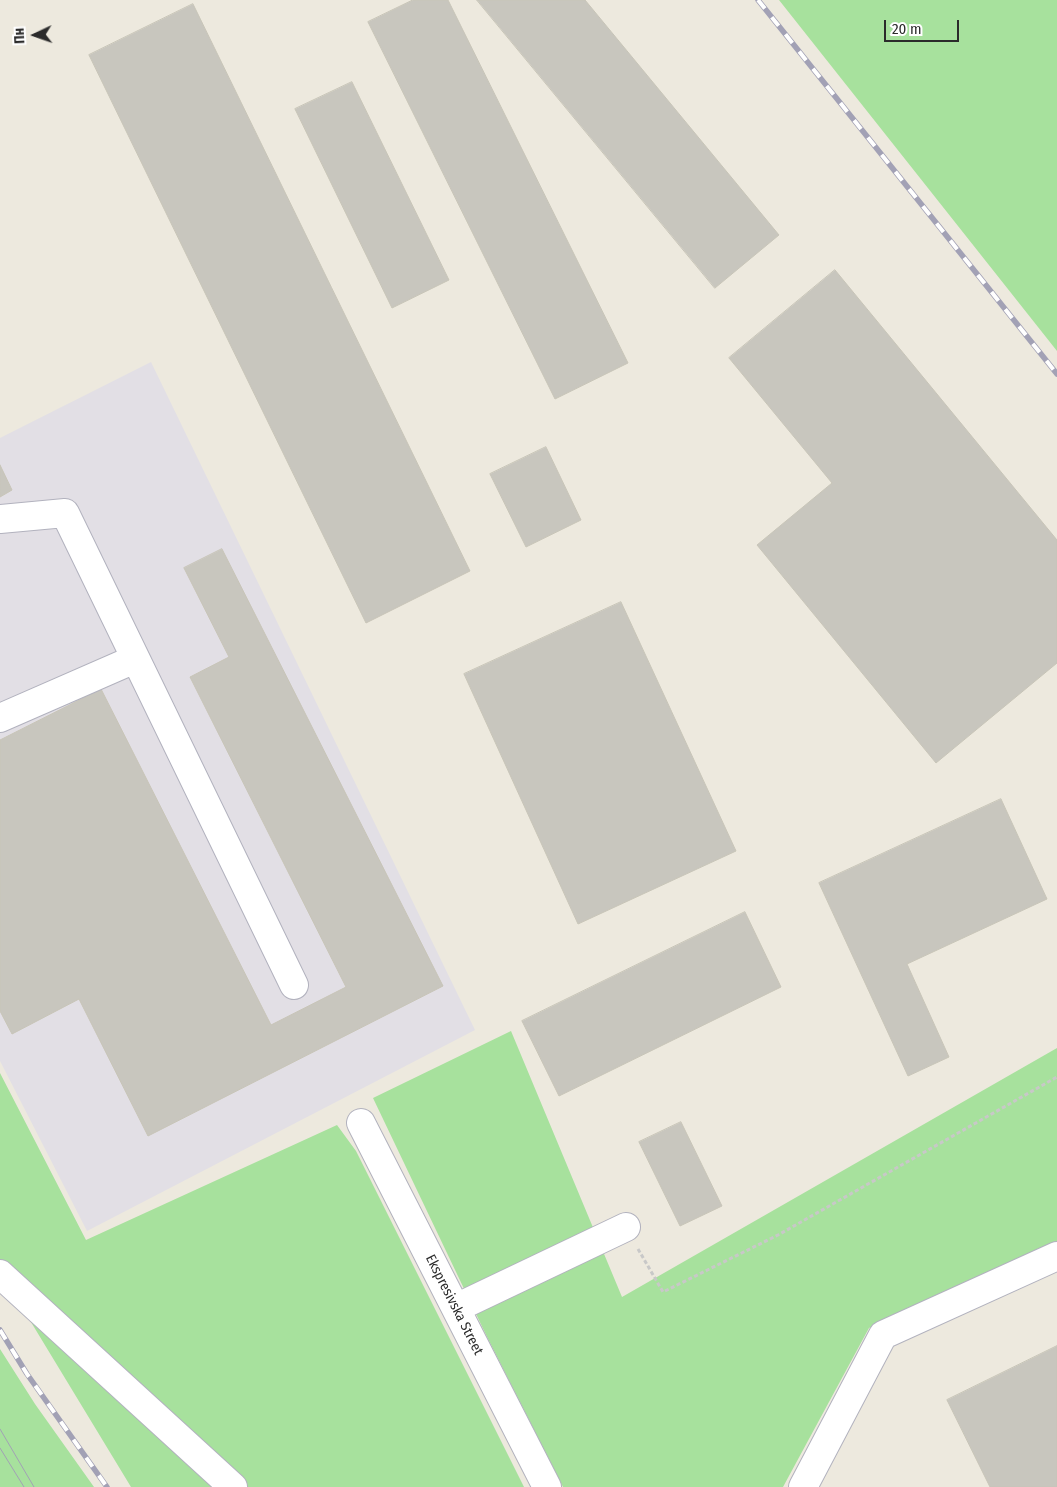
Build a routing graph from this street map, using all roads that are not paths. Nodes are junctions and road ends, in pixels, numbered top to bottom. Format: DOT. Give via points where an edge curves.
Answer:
graph roads {
  1 [pos="0,520"];
  2 [pos="135,659"];
  3 [pos="0,718"];
  4 [pos="294,985"];
  5 [pos="361,1123"];
  6 [pos="626,1227"];
  7 [pos="1057,1256"];
  8 [pos="0,1274"];
  9 [pos="456,1308"];
  10 [pos="233,1487"];
  11 [pos="547,1487"];
  12 [pos="803,1487"];
  1 -- 2 [label="street" via="65,513"];
  2 -- 3 [label="street"];
  2 -- 4 [label="street"];
  5 -- 9 [label="street, Ekspresivska Street"];
  6 -- 9 [label="street"];
  7 -- 12 [label="street" via="883,1335"];
  8 -- 10 [label="street"];
  9 -- 11 [label="street, Ekspresivska Street"];
}
